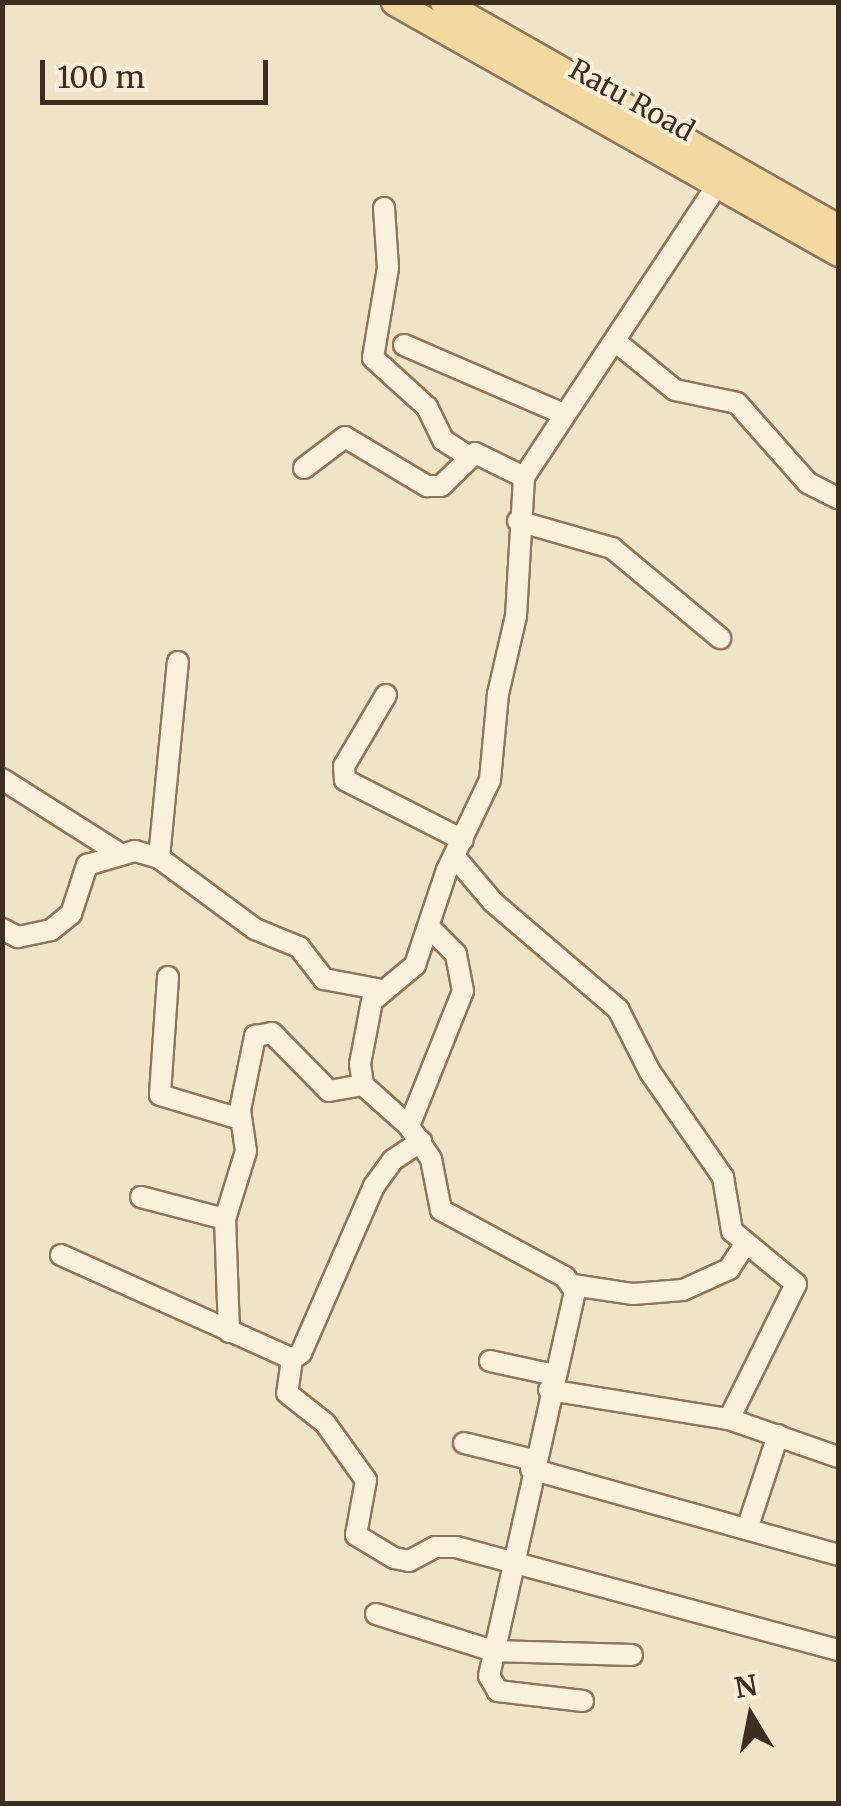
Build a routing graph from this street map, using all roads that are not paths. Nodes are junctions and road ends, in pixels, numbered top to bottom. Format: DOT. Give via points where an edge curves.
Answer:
graph roads {
  1 [pos="394,2"];
  2 [pos="442,2"];
  3 [pos="725,173"];
  4 [pos="384,208"];
  5 [pos="838,227"];
  6 [pos="838,253"];
  7 [pos="615,340"];
  8 [pos="404,345"];
  9 [pos="561,413"];
  10 [pos="466,455"];
  11 [pos="304,468"];
  12 [pos="524,478"];
  13 [pos="838,498"];
  14 [pos="518,521"];
  15 [pos="720,638"];
  16 [pos="178,662"];
  17 [pos="386,696"];
  18 [pos="2,779"];
  19 [pos="459,848"];
  20 [pos="117,852"];
  21 [pos="159,858"];
  22 [pos="430,928"];
  23 [pos="2,929"];
  24 [pos="168,977"];
  25 [pos="382,990"];
  26 [pos="363,1085"];
  27 [pos="240,1119"];
  28 [pos="415,1133"];
  29 [pos="141,1197"];
  30 [pos="226,1219"];
  31 [pos="746,1244"];
  32 [pos="62,1255"];
  33 [pos="573,1285"];
  34 [pos="229,1332"];
  35 [pos="292,1358"];
  36 [pos="490,1361"];
  37 [pos="551,1382"];
  38 [pos="729,1419"];
  39 [pos="778,1435"];
  40 [pos="464,1443"];
  41 [pos="838,1456"];
  42 [pos="532,1464"];
  43 [pos="747,1529"];
  44 [pos="838,1555"];
  45 [pos="513,1560"];
  46 [pos="376,1614"];
  47 [pos="838,1650"];
  48 [pos="493,1652"];
  49 [pos="632,1655"];
  50 [pos="584,1701"];
  1 -- 3 [label="main road, Ratu Road"];
  2 -- 3 [label="main road, Ratu Road"];
  3 -- 5 [label="main road, Ratu Road"];
  3 -- 6 [label="main road, Ratu Road"];
  3 -- 7 [label="street"];
  4 -- 10 [label="street" via="387,278 373,358 423,402 443,440"];
  7 -- 9 [label="street"];
  7 -- 13 [label="street" via="674,390 736,403 808,483"];
  8 -- 9 [label="street"];
  9 -- 12 [label="street"];
  10 -- 11 [label="street" via="448,480 433,487 345,437"];
  10 -- 12 [label="street" via="484,456"];
  12 -- 14 [label="street"];
  14 -- 15 [label="street" via="612,548"];
  14 -- 19 [label="street" via="516,616 498,694 490,780"];
  16 -- 21 [label="street"];
  17 -- 19 [label="street" via="344,766 345,780"];
  18 -- 20 [label="street"];
  19 -- 22 [label="street"];
  19 -- 31 [label="street" via="492,902 618,1009 650,1072 723,1177 728,1222"];
  20 -- 21 [label="street"];
  20 -- 23 [label="street" via="81,872 76,903 62,923 28,937"];
  21 -- 25 [label="street" via="255,929 299,947 324,980"];
  22 -- 25 [label="street" via="409,973"];
  22 -- 28 [label="street" via="456,954 463,991"];
  24 -- 27 [label="street" via="160,1095"];
  25 -- 26 [label="street" via="368,1015"];
  26 -- 27 [label="street" via="329,1091 262,1030 255,1036"];
  26 -- 28 [label="street"];
  27 -- 30 [label="street" via="246,1151"];
  28 -- 33 [label="street" via="440,1210"];
  28 -- 35 [label="street" via="374,1186 301,1352"];
  29 -- 30 [label="street"];
  30 -- 34 [label="street"];
  31 -- 33 [label="street" via="729,1268 682,1290 633,1294"];
  31 -- 38 [label="street" via="786,1272 796,1290"];
  32 -- 34 [label="street"];
  33 -- 37 [label="street" via="576,1296"];
  34 -- 35 [label="street"];
  35 -- 45 [label="street" via="287,1393 325,1423 366,1480 356,1535 403,1562 444,1546"];
  36 -- 37 [label="street"];
  37 -- 38 [label="street"];
  37 -- 42 [label="street"];
  38 -- 39 [label="street"];
  39 -- 41 [label="street"];
  39 -- 43 [label="street"];
  40 -- 42 [label="street"];
  42 -- 43 [label="street"];
  42 -- 45 [label="street"];
  43 -- 44 [label="street"];
  45 -- 47 [label="street"];
  45 -- 48 [label="street"];
  46 -- 48 [label="street"];
  48 -- 49 [label="street"];
  48 -- 50 [label="street" via="489,1682 498,1691"];
}
